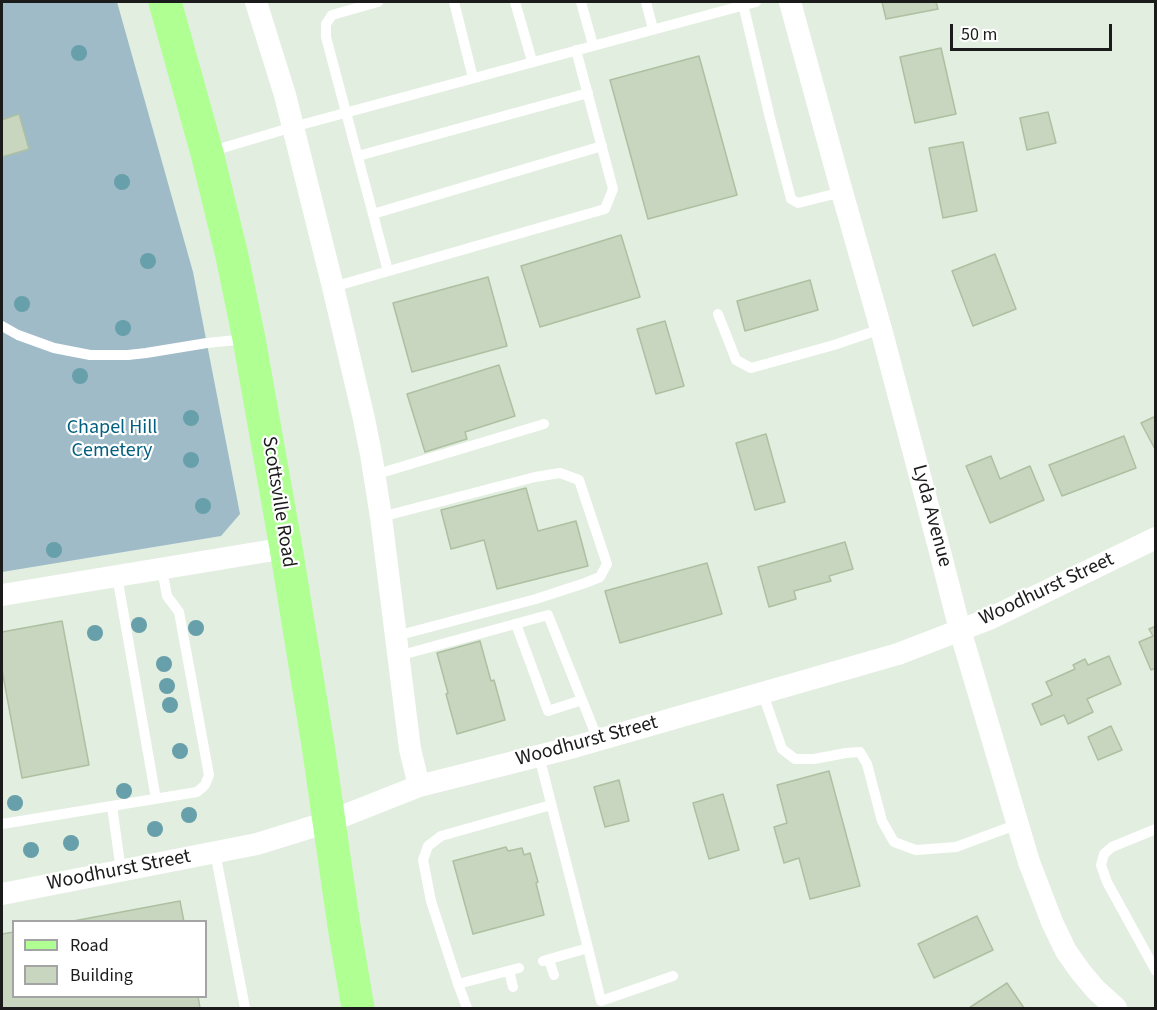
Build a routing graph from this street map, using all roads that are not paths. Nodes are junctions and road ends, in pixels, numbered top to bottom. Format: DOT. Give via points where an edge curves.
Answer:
graph roads {
  1 [pos="165,2"];
  2 [pos="256,2"];
  3 [pos="378,2"];
  4 [pos="454,2"];
  5 [pos="515,2"];
  6 [pos="581,2"];
  7 [pos="646,2"];
  8 [pos="756,2"];
  9 [pos="790,2"];
  10 [pos="743,4"];
  11 [pos="653,29"];
  12 [pos="593,45"];
  13 [pos="576,50"];
  14 [pos="532,62"];
  15 [pos="473,78"];
  16 [pos="588,93"];
  17 [pos="346,113"];
  18 [pos="294,127"];
  19 [pos="602,146"];
  20 [pos="207,153"];
  21 [pos="358,156"];
  22 [pos="842,192"];
  23 [pos="373,214"];
  24 [pos="388,271"];
  25 [pos="333,287"];
  26 [pos="718,314"];
  27 [pos="2,326"];
  28 [pos="881,329"];
  29 [pos="249,339"];
  30 [pos="544,424"];
  31 [pos="374,475"];
  32 [pos="381,517"];
  33 [pos="1155,538"];
  34 [pos="286,548"];
  35 [pos="162,568"];
  36 [pos="117,576"];
  37 [pos="2,595"];
  38 [pos="516,624"];
  39 [pos="960,630"];
  40 [pos="397,646"];
  41 [pos="763,694"];
  42 [pos="582,700"];
  43 [pos="598,740"];
  44 [pos="539,756"];
  45 [pos="419,786"];
  46 [pos="156,799"];
  47 [pos="551,805"];
  48 [pos="112,806"];
  49 [pos="328,822"];
  50 [pos="2,824"];
  51 [pos="1018,824"];
  52 [pos="1155,830"];
  53 [pos="215,852"];
  54 [pos="121,871"];
  55 [pos="2,894"];
  56 [pos="588,948"];
  57 [pos="1155,972"];
  58 [pos="554,975"];
  59 [pos="673,976"];
  60 [pos="458,984"];
  61 [pos="513,987"];
  62 [pos="600,1005"];
  63 [pos="245,1008"];
  64 [pos="358,1008"];
  65 [pos="467,1008"];
  66 [pos="1116,1008"];
  1 -- 20 [label="main road, Scottsville Road"];
  2 -- 18 [label="street"];
  3 -- 17 [label="lane" via="332,15 326,24"];
  4 -- 15 [label="lane"];
  5 -- 14 [label="lane"];
  6 -- 12 [label="lane"];
  7 -- 11 [label="lane"];
  8 -- 10 [label="lane"];
  9 -- 22 [label="street, Lyda Avenue"];
  10 -- 11 [label="lane"];
  10 -- 22 [label="lane" via="791,199 798,203"];
  11 -- 12 [label="lane"];
  12 -- 13 [label="lane"];
  13 -- 14 [label="lane"];
  13 -- 16 [label="lane"];
  14 -- 15 [label="lane"];
  15 -- 17 [label="lane"];
  16 -- 19 [label="lane"];
  16 -- 21 [label="lane"];
  17 -- 18 [label="lane"];
  17 -- 21 [label="lane"];
  18 -- 20 [label="lane"];
  18 -- 25 [label="street"];
  19 -- 23 [label="lane"];
  19 -- 24 [label="lane" via="613,189 605,209"];
  20 -- 29 [label="main road, Scottsville Road"];
  21 -- 23 [label="lane"];
  22 -- 28 [label="street, Lyda Avenue"];
  23 -- 24 [label="lane"];
  24 -- 25 [label="lane"];
  25 -- 31 [label="street"];
  26 -- 28 [label="lane" via="736,360 751,368"];
  27 -- 29 [label="lane" via="54,348 90,355 137,354"];
  28 -- 39 [label="street, Lyda Avenue"];
  29 -- 34 [label="main road, Scottsville Road"];
  30 -- 31 [label="lane"];
  31 -- 32 [label="street"];
  32 -- 40 [label="street"];
  32 -- 40 [label="lane" via="560,473 579,480 607,564 600,578"];
  33 -- 39 [label="street, Woodhurst Street"];
  34 -- 35 [label="street"];
  34 -- 49 [label="main road, Scottsville Road"];
  35 -- 36 [label="street"];
  35 -- 46 [label="lane" via="167,596 179,612 209,775 197,792"];
  36 -- 37 [label="street"];
  36 -- 46 [label="lane"];
  38 -- 40 [label="lane"];
  38 -- 42 [label="lane" via="548,615"];
  38 -- 42 [label="lane" via="548,711"];
  39 -- 41 [label="street, Woodhurst Street" via="898,654"];
  39 -- 51 [label="street, Lyda Avenue"];
  40 -- 45 [label="street" via="410,749"];
  41 -- 43 [label="street, Woodhurst Street"];
  41 -- 51 [label="lane" via="782,749 795,759 861,752 882,821 894,842 916,850 956,847"];
  42 -- 43 [label="lane"];
  43 -- 44 [label="street, Woodhurst Street"];
  44 -- 45 [label="street, Woodhurst Street"];
  44 -- 47 [label="lane"];
  45 -- 49 [label="street, Woodhurst Street"];
  46 -- 48 [label="lane"];
  47 -- 56 [label="lane"];
  47 -- 60 [label="lane" via="441,836 428,846 423,860 431,901"];
  48 -- 50 [label="lane"];
  48 -- 54 [label="lane"];
  49 -- 53 [label="street, Woodhurst Street" via="257,844"];
  49 -- 64 [label="main road, Scottsville Road"];
  51 -- 66 [label="street, Lyda Avenue" via="1040,892 1066,951 1096,990"];
  52 -- 57 [label="lane" via="1112,847 1104,854 1101,865"];
  53 -- 54 [label="street, Woodhurst Street"];
  53 -- 63 [label="lane"];
  54 -- 55 [label="street, Woodhurst Street"];
  56 -- 58 [label="lane" via="546,961"];
  56 -- 62 [label="lane"];
  59 -- 62 [label="lane"];
  60 -- 61 [label="lane" via="514,970"];
  60 -- 65 [label="lane"];
}
